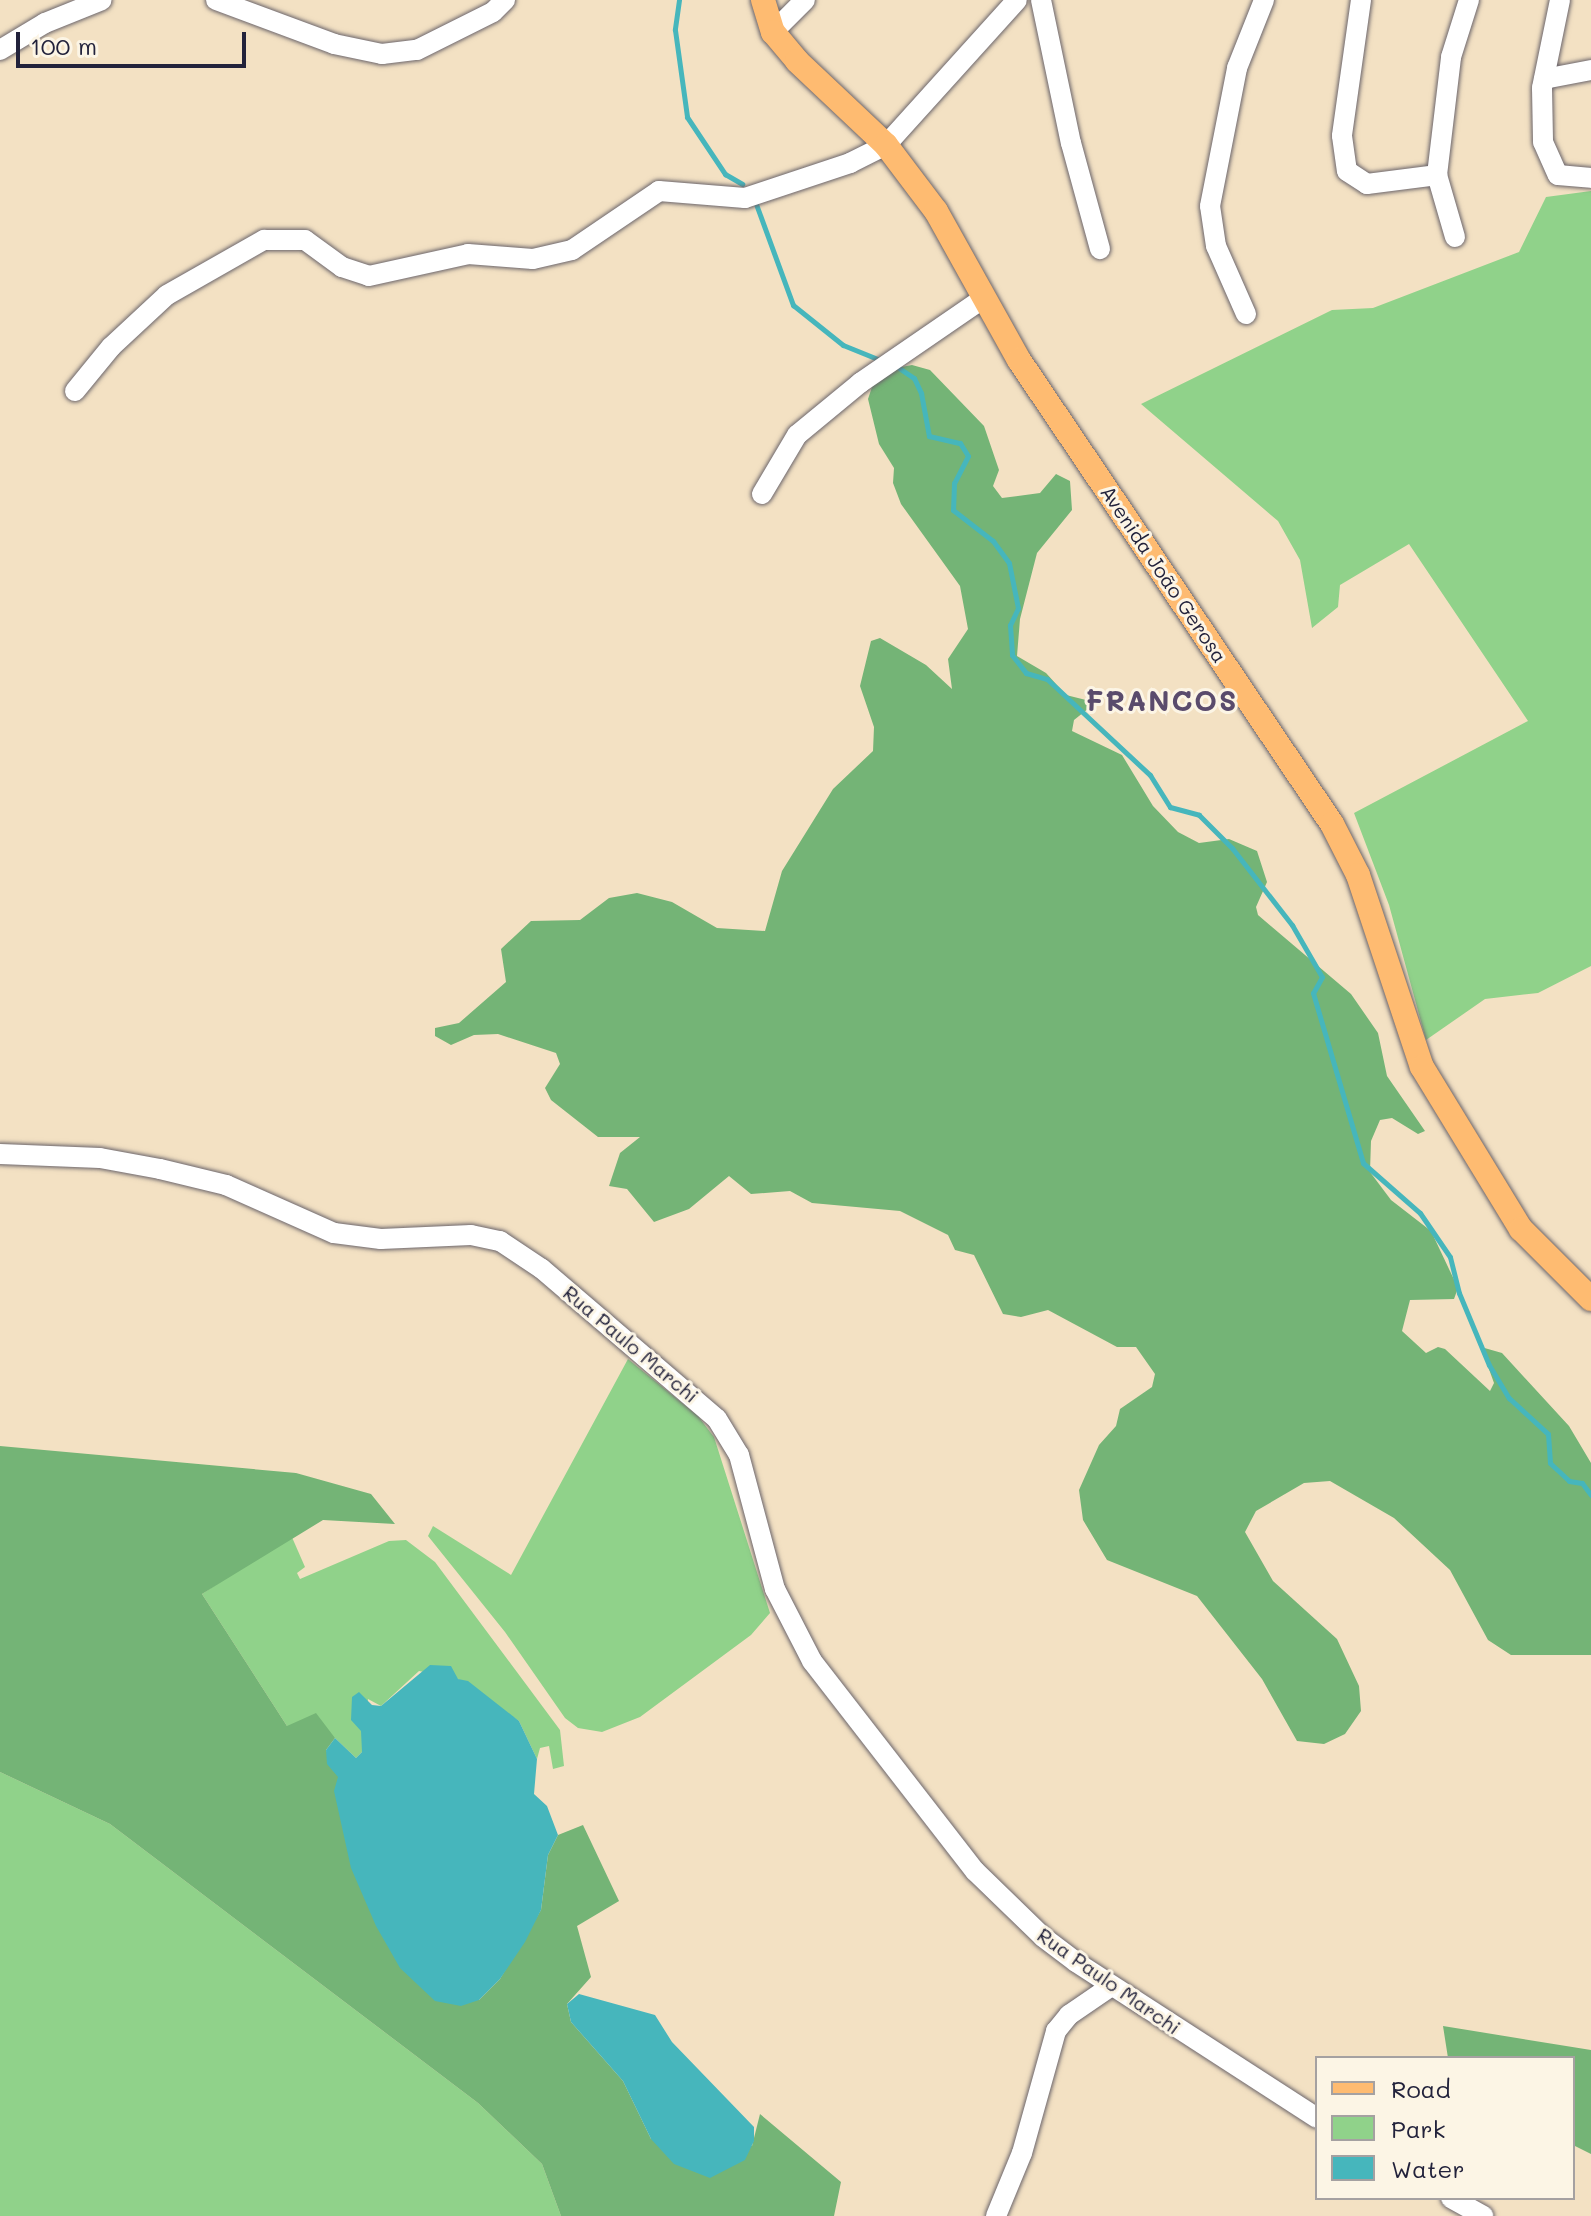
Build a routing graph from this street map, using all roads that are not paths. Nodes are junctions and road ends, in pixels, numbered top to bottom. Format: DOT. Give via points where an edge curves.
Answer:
graph roads {
  1 [pos="102,0"];
  2 [pos="216,0"];
  3 [pos="505,0"];
  4 [pos="763,0"];
  5 [pos="805,0"];
  6 [pos="1017,0"];
  7 [pos="1041,0"];
  8 [pos="1264,0"];
  9 [pos="1361,0"];
  10 [pos="1469,0"];
  11 [pos="1560,0"];
  12 [pos="773,32"];
  13 [pos="0,50"];
  14 [pos="1591,70"];
  15 [pos="1544,79"];
  16 [pos="886,145"];
  17 [pos="1437,175"];
  18 [pos="1591,178"];
  19 [pos="1455,237"];
  20 [pos="1100,249"];
  21 [pos="982,299"];
  22 [pos="1246,314"];
  23 [pos="75,391"];
  24 [pos="762,494"];
  25 [pos="0,1154"];
  26 [pos="1591,1299"];
  27 [pos="1110,1987"];
  28 [pos="1315,2117"];
  29 [pos="1455,2200"];
  30 [pos="996,2216"];
  31 [pos="1483,2216"];
  1 -- 13 [label="street"];
  2 -- 3 [label="street" via="334,44 382,54 417,50 493,12"];
  4 -- 12 [label="main road, Avenida João Gerosa"];
  5 -- 12 [label="street"];
  6 -- 16 [label="street"];
  7 -- 20 [label="street"];
  8 -- 22 [label="street" via="1237,68 1210,206 1216,246"];
  9 -- 17 [label="street" via="1342,136 1347,171 1367,184"];
  10 -- 17 [label="street" via="1451,57"];
  11 -- 15 [label="street"];
  12 -- 16 [label="main road, Avenida João Gerosa" via="821,89"];
  14 -- 15 [label="street"];
  15 -- 18 [label="street" via="1545,153 1558,175"];
  16 -- 21 [label="main road, Avenida João Gerosa" via="936,211"];
  16 -- 23 [label="street" via="850,163 745,198 659,191 572,250 533,259 468,254 369,276 342,267 305,240 264,240 167,295 111,347"];
  17 -- 19 [label="street"];
  21 -- 24 [label="street" via="860,383 797,435"];
  21 -- 26 [label="main road, Avenida João Gerosa" via="1348,849 1422,1067 1521,1229"];
  25 -- 27 [label="street, Rua Paulo Marchi" via="88,1157 160,1169 226,1185 334,1233 381,1239 471,1235 500,1241 542,1269 717,1419 739,1455 775,1589 812,1661 975,1871 1043,1937"];
  27 -- 28 [label="street, Rua Paulo Marchi"];
  27 -- 30 [label="street" via="1069,2015 1056,2031 1022,2153"];
  29 -- 31 [label="street"];
}
